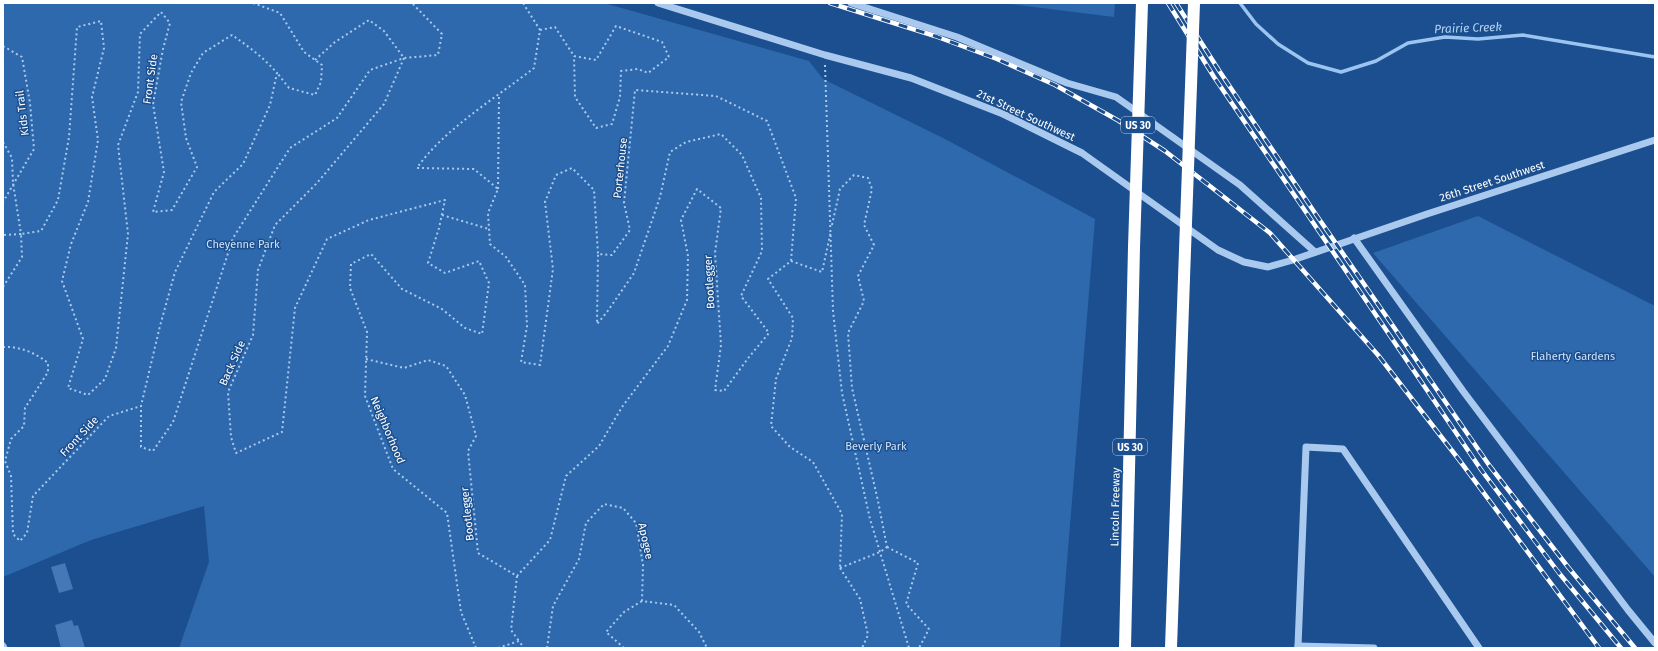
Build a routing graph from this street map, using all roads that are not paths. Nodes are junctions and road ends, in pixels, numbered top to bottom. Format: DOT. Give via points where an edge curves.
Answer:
graph roads {
  1 [pos="658,3"];
  2 [pos="851,3"];
  3 [pos="1142,3"];
  4 [pos="1194,3"];
  5 [pos="1655,140"];
  6 [pos="1354,238"];
  7 [pos="1337,244"];
  8 [pos="1315,252"];
  9 [pos="1655,643"];
  10 [pos="1298,647"];
  11 [pos="1125,648"];
  12 [pos="1171,648"];
  13 [pos="1374,648"];
  14 [pos="1479,648"];
  1 -- 8 [label="street, 21st Street Southwest" via="825,55 911,78 1003,114 1082,153 1218,250 1244,262 1268,267"];
  2 -- 8 [label="street" via="957,37 1067,83 1116,97 1240,185"];
  3 -- 11 [label="highway, Lincoln Freeway / US 30, bridge"];
  4 -- 12 [label="highway, bridge"];
  5 -- 6 [label="street, 26th Street Southwest"];
  6 -- 7 [label="street, 26th Street Southwest"];
  6 -- 9 [label="street" via="1463,391"];
  7 -- 8 [label="street, 21st Street Southwest"];
  10 -- 13 [label="street"];
  10 -- 14 [label="street" via="1306,447 1343,449"];
}
